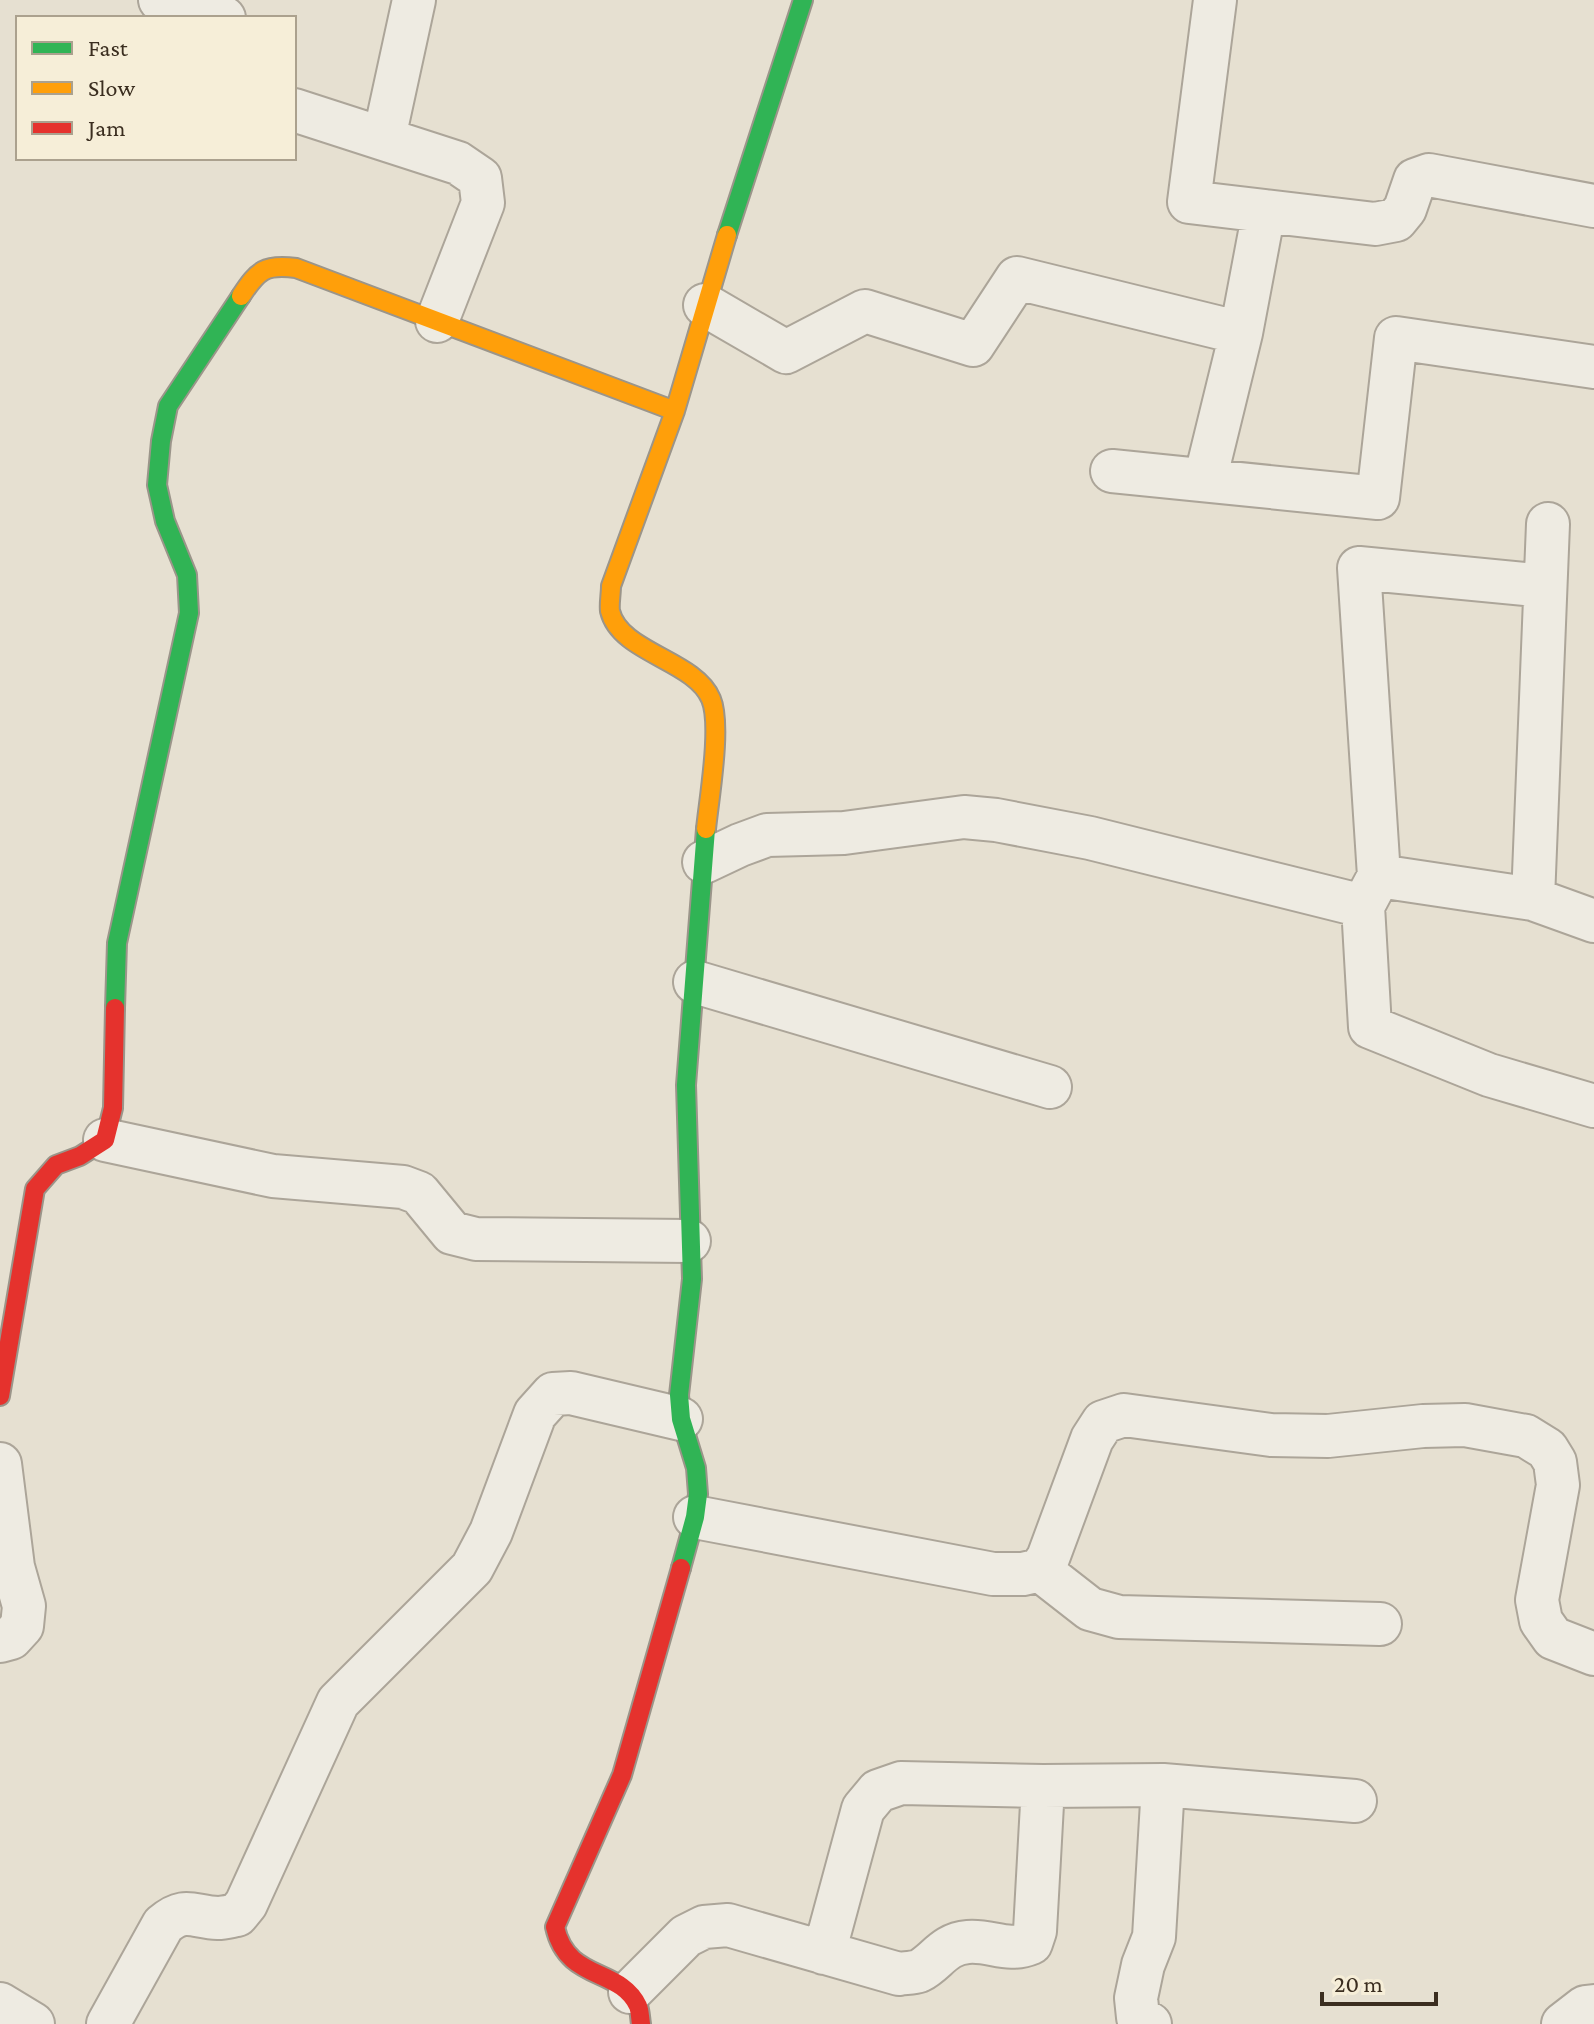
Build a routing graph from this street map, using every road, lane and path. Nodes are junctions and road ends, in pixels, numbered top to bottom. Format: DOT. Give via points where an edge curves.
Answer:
graph roads {
  1 [pos="160,0"];
  2 [pos="414,0"];
  3 [pos="803,0"];
  4 [pos="1215,0"];
  5 [pos="217,16"];
  6 [pos="296,111"];
  7 [pos="384,138"];
  8 [pos="1594,206"];
  9 [pos="1264,211"];
  10 [pos="705,305"];
  11 [pos="437,321"];
  12 [pos="1241,333"];
  13 [pos="1594,367"];
  14 [pos="675,411"];
  15 [pos="1112,471"];
  16 [pos="1205,480"];
  17 [pos="1548,524"];
  18 [pos="1545,586"];
  19 [pos="704,862"];
  20 [pos="1371,891"];
  21 [pos="1533,899"];
  22 [pos="1594,921"];
  23 [pos="695,982"];
  24 [pos="1050,1087"];
  25 [pos="1594,1106"];
  26 [pos="105,1140"];
  27 [pos="689,1241"];
  28 [pos="0,1396"];
  29 [pos="681,1419"];
  30 [pos="0,1464"];
  31 [pos="695,1517"];
  32 [pos="6,1565"];
  33 [pos="1040,1570"];
  34 [pos="1380,1624"];
  35 [pos="0,1641"];
  36 [pos="1594,1654"];
  37 [pos="1163,1785"];
  38 [pos="1043,1786"];
  39 [pos="1355,1801"];
  40 [pos="824,1953"];
  41 [pos="0,2004"];
  42 [pos="1594,2006"];
  43 [pos="636,2008"];
  44 [pos="33,2024"];
  45 [pos="108,2024"];
  46 [pos="1150,2024"];
  47 [pos="1563,2024"];
  1 -- 5 [label="street"];
  2 -- 7 [label="street"];
  3 -- 10 [label="street"];
  4 -- 9 [label="street" via="1189,202"];
  6 -- 7 [label="street"];
  7 -- 11 [label="street" via="458,163 480,178 483,203"];
  8 -- 9 [label="street" via="1429,175 1415,180 1396,220 1375,224"];
  9 -- 12 [label="street"];
  10 -- 12 [label="street" via="786,352 865,311 973,345 1017,278"];
  10 -- 14 [label="street"];
  11 -- 14 [label="street"];
  11 -- 26 [label="street" via="296,268 273,265 254,276 168,406 157,485 187,575 189,613 117,943 113,1108"];
  12 -- 16 [label="street"];
  13 -- 16 [label="street" via="1396,338 1378,498"];
  14 -- 19 [label="street" via="611,586 610,610 619,630 700,683 711,699 715,721"];
  15 -- 16 [label="street"];
  17 -- 18 [label="street"];
  18 -- 20 [label="street" via="1359,568"];
  18 -- 21 [label="street"];
  19 -- 20 [label="street" via="767,835 844,833 964,817"];
  19 -- 23 [label="street"];
  20 -- 21 [label="street"];
  20 -- 25 [label="street" via="1370,1027 1489,1075"];
  21 -- 22 [label="street"];
  23 -- 24 [label="street"];
  23 -- 27 [label="street" via="686,1085"];
  26 -- 27 [label="street" via="273,1176 403,1187 419,1193 452,1233 476,1239"];
  26 -- 28 [label="street" via="56,1165 35,1189"];
  27 -- 29 [label="street" via="692,1279"];
  29 -- 31 [label="street" via="696,1468"];
  29 -- 45 [label="street" via="571,1393 553,1394 535,1414 472,1568 338,1702 246,1904 237,1915 176,1915 163,1925"];
  30 -- 32 [label="street"];
  31 -- 33 [label="street" via="993,1574"];
  31 -- 43 [label="street" via="622,1775 555,1927 555,1942 565,1956"];
  32 -- 35 [label="street" via="24,1606 22,1626"];
  33 -- 34 [label="street" via="1090,1609 1119,1617"];
  33 -- 36 [label="street" via="1103,1422 1124,1415 1271,1435 1328,1436 1465,1425 1526,1436 1547,1449 1555,1462 1558,1485 1537,1600 1541,1621 1553,1638"];
  37 -- 38 [label="street"];
  37 -- 39 [label="street"];
  37 -- 46 [label="street" via="1154,1937 1136,1998 1138,2017"];
  38 -- 40 [label="street" via="901,1783 878,1791 863,1809"];
  38 -- 40 [label="street" via="1031,1943 1016,1949 967,1942 950,1946 920,1970 899,1974"];
  40 -- 43 [label="street" via="728,1925 704,1927 686,1936"];
  41 -- 44 [label="street"];
  42 -- 47 [label="street"];
}
